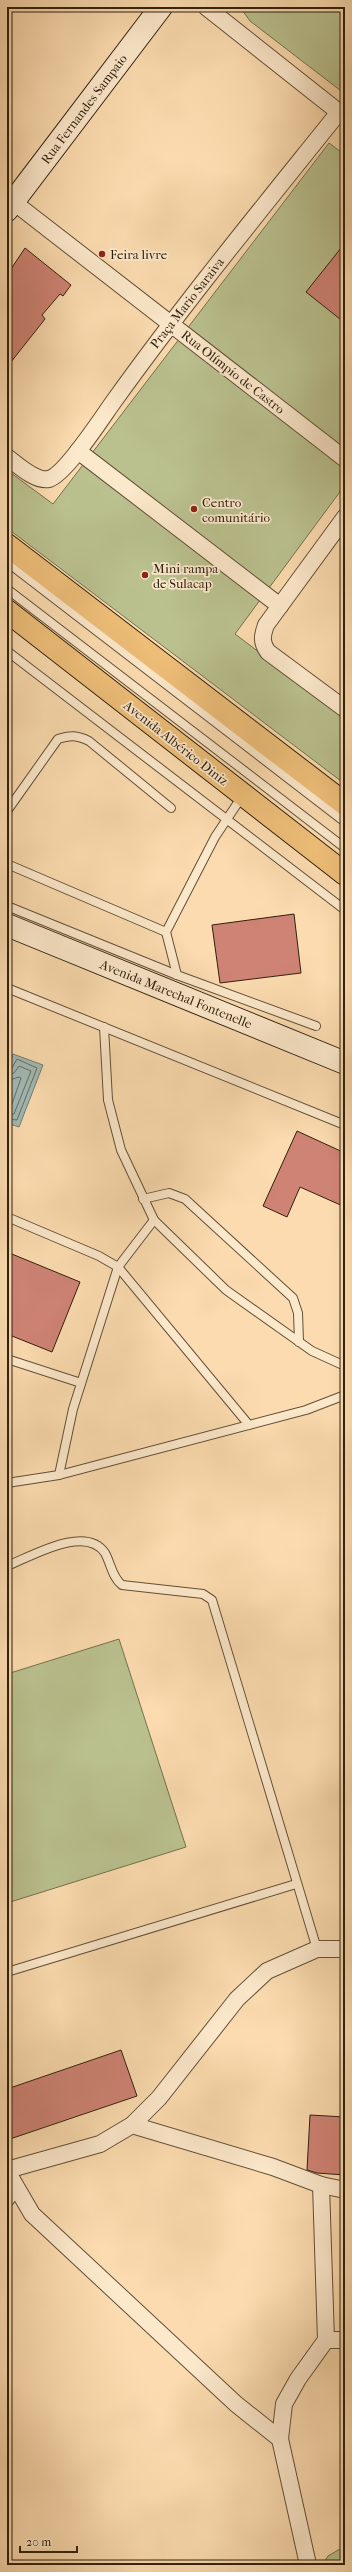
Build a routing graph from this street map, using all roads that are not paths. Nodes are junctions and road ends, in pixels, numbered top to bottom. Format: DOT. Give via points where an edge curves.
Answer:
graph roads {
  1 [pos="161,7"];
  2 [pos="206,7"];
  3 [pos="342,115"];
  4 [pos="9,203"];
  5 [pos="170,324"];
  6 [pos="78,451"];
  7 [pos="7,457"];
  8 [pos="345,459"];
  9 [pos="345,517"];
  10 [pos="7,545"];
  11 [pos="7,562"];
  12 [pos="7,589"];
  13 [pos="280,606"];
  14 [pos="7,611"];
  15 [pos="7,651"];
  16 [pos="345,709"];
  17 [pos="244,795"];
  18 [pos="345,804"];
  19 [pos="171,808"];
  20 [pos="7,811"];
  21 [pos="226,820"];
  22 [pos="345,822"];
  23 [pos="345,848"];
  24 [pos="7,864"];
  25 [pos="345,874"];
  26 [pos="7,906"];
  27 [pos="345,910"];
  28 [pos="7,925"];
  29 [pos="166,932"];
  30 [pos="177,975"];
  31 [pos="7,988"];
  32 [pos="316,1026"];
  33 [pos="104,1027"];
  34 [pos="345,1063"];
  35 [pos="345,1125"];
  36 [pos="143,1199"];
  37 [pos="7,1217"];
  38 [pos="154,1220"];
  39 [pos="118,1267"];
  40 [pos="299,1342"];
  41 [pos="7,1359"];
  42 [pos="345,1366"];
  43 [pos="81,1383"];
  44 [pos="345,1395"];
  45 [pos="249,1425"];
  46 [pos="59,1475"];
  47 [pos="7,1483"];
  48 [pos="7,1566"];
  49 [pos="296,1884"];
  50 [pos="317,1949"];
  51 [pos="345,1949"];
  52 [pos="7,1972"];
  53 [pos="132,2125"];
  54 [pos="7,2171"];
  55 [pos="321,2185"];
  56 [pos="345,2190"];
  57 [pos="18,2191"];
  58 [pos="7,2204"];
  59 [pos="326,2340"];
  60 [pos="345,2340"];
  61 [pos="280,2438"];
  62 [pos="307,2560"];
  1 -- 4 [label="main road, Rua Fernandes Sampaio"];
  2 -- 3 [label="street"];
  3 -- 5 [label="street, Praça Mario Saraiva"];
  4 -- 5 [label="street, Rua Olímpio de Castro"];
  5 -- 6 [label="street, Praça Mario Saraiva"];
  5 -- 8 [label="street, Rua Olímpio de Castro"];
  6 -- 7 [label="street, Praça Mario Saraiva" via="49,479 41,479 30,474"];
  6 -- 13 [label="street"];
  9 -- 13 [label="street"];
  10 -- 18 [label="main road"];
  11 -- 22 [label="lane"];
  12 -- 23 [label="lane"];
  13 -- 16 [label="street" via="266,625 262,637 263,645 268,652"];
  14 -- 17 [label="main road, Avenida Albérico Diniz"];
  15 -- 21 [label="lane"];
  17 -- 21 [label="lane"];
  17 -- 25 [label="main road, Avenida Albérico Diniz"];
  19 -- 20 [label="lane" via="89,741 79,736 68,735 58,739"];
  21 -- 27 [label="lane"];
  21 -- 29 [label="lane"];
  24 -- 29 [label="lane"];
  26 -- 30 [label="lane"];
  28 -- 34 [label="main road, Avenida Marechal Fontenelle"];
  29 -- 30 [label="lane"];
  30 -- 32 [label="lane"];
  31 -- 33 [label="lane"];
  33 -- 35 [label="lane"];
  33 -- 36 [label="lane" via="108,1100 121,1150"];
  36 -- 38 [label="lane"];
  36 -- 40 [label="lane" via="169,1193 185,1199 293,1298 298,1313"];
  37 -- 39 [label="lane" via="99,1256"];
  38 -- 39 [label="lane"];
  38 -- 40 [label="lane" via="226,1290"];
  39 -- 43 [label="lane"];
  39 -- 45 [label="lane"];
  40 -- 42 [label="lane"];
  41 -- 43 [label="lane"];
  43 -- 46 [label="lane"];
  44 -- 45 [label="lane" via="306,1410"];
  45 -- 46 [label="lane"];
  46 -- 47 [label="lane"];
  48 -- 49 [label="lane" via="74,1540 86,1540 97,1545 105,1554 116,1581 122,1585 203,1594 212,1600"];
  49 -- 50 [label="lane"];
  49 -- 52 [label="lane"];
  50 -- 51 [label="street"];
  50 -- 53 [label="street" via="267,1971 237,1999 159,2098"];
  53 -- 54 [label="street" via="100,2144"];
  53 -- 55 [label="street" via="273,2167"];
  54 -- 57 [label="street"];
  55 -- 56 [label="street"];
  55 -- 59 [label="street"];
  57 -- 58 [label="lane"];
  57 -- 61 [label="street" via="32,2214 236,2404"];
  59 -- 60 [label="street"];
  59 -- 61 [label="street" via="298,2379 284,2404"];
  61 -- 62 [label="street"];
}
